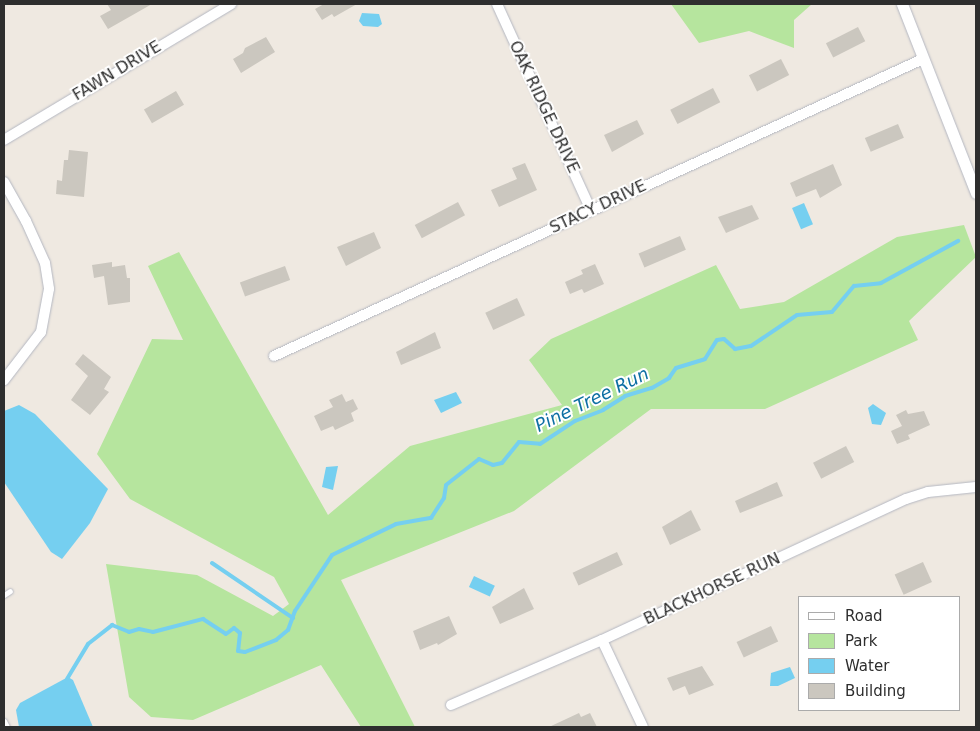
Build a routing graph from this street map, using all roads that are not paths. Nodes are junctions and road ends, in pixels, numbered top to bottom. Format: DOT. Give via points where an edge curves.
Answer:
graph roads {
  1 [pos="231,4"];
  2 [pos="496,4"];
  3 [pos="902,4"];
  4 [pos="923,59"];
  5 [pos="4,140"];
  6 [pos="4,182"];
  7 [pos="976,193"];
  8 [pos="591,210"];
  9 [pos="274,356"];
  10 [pos="4,380"];
  11 [pos="976,487"];
  12 [pos="10,591"];
  13 [pos="4,595"];
  14 [pos="602,640"];
  15 [pos="451,705"];
  16 [pos="4,721"];
  17 [pos="7,727"];
  18 [pos="643,727"];
  1 -- 5 [label="street, FAWN DRIVE"];
  2 -- 8 [label="street, OAK RIDGE DRIVE"];
  3 -- 4 [label="street"];
  4 -- 7 [label="street"];
  4 -- 8 [label="street, STACY DRIVE"];
  6 -- 10 [label="street" via="44,263 49,289 41,332"];
  8 -- 9 [label="street, STACY DRIVE"];
  11 -- 14 [label="street, BLACKHORSE RUN" via="928,492 906,498"];
  12 -- 13 [label="lane"];
  14 -- 15 [label="street, BLACKHORSE RUN"];
  14 -- 18 [label="street"];
  16 -- 17 [label="lane"];
}
